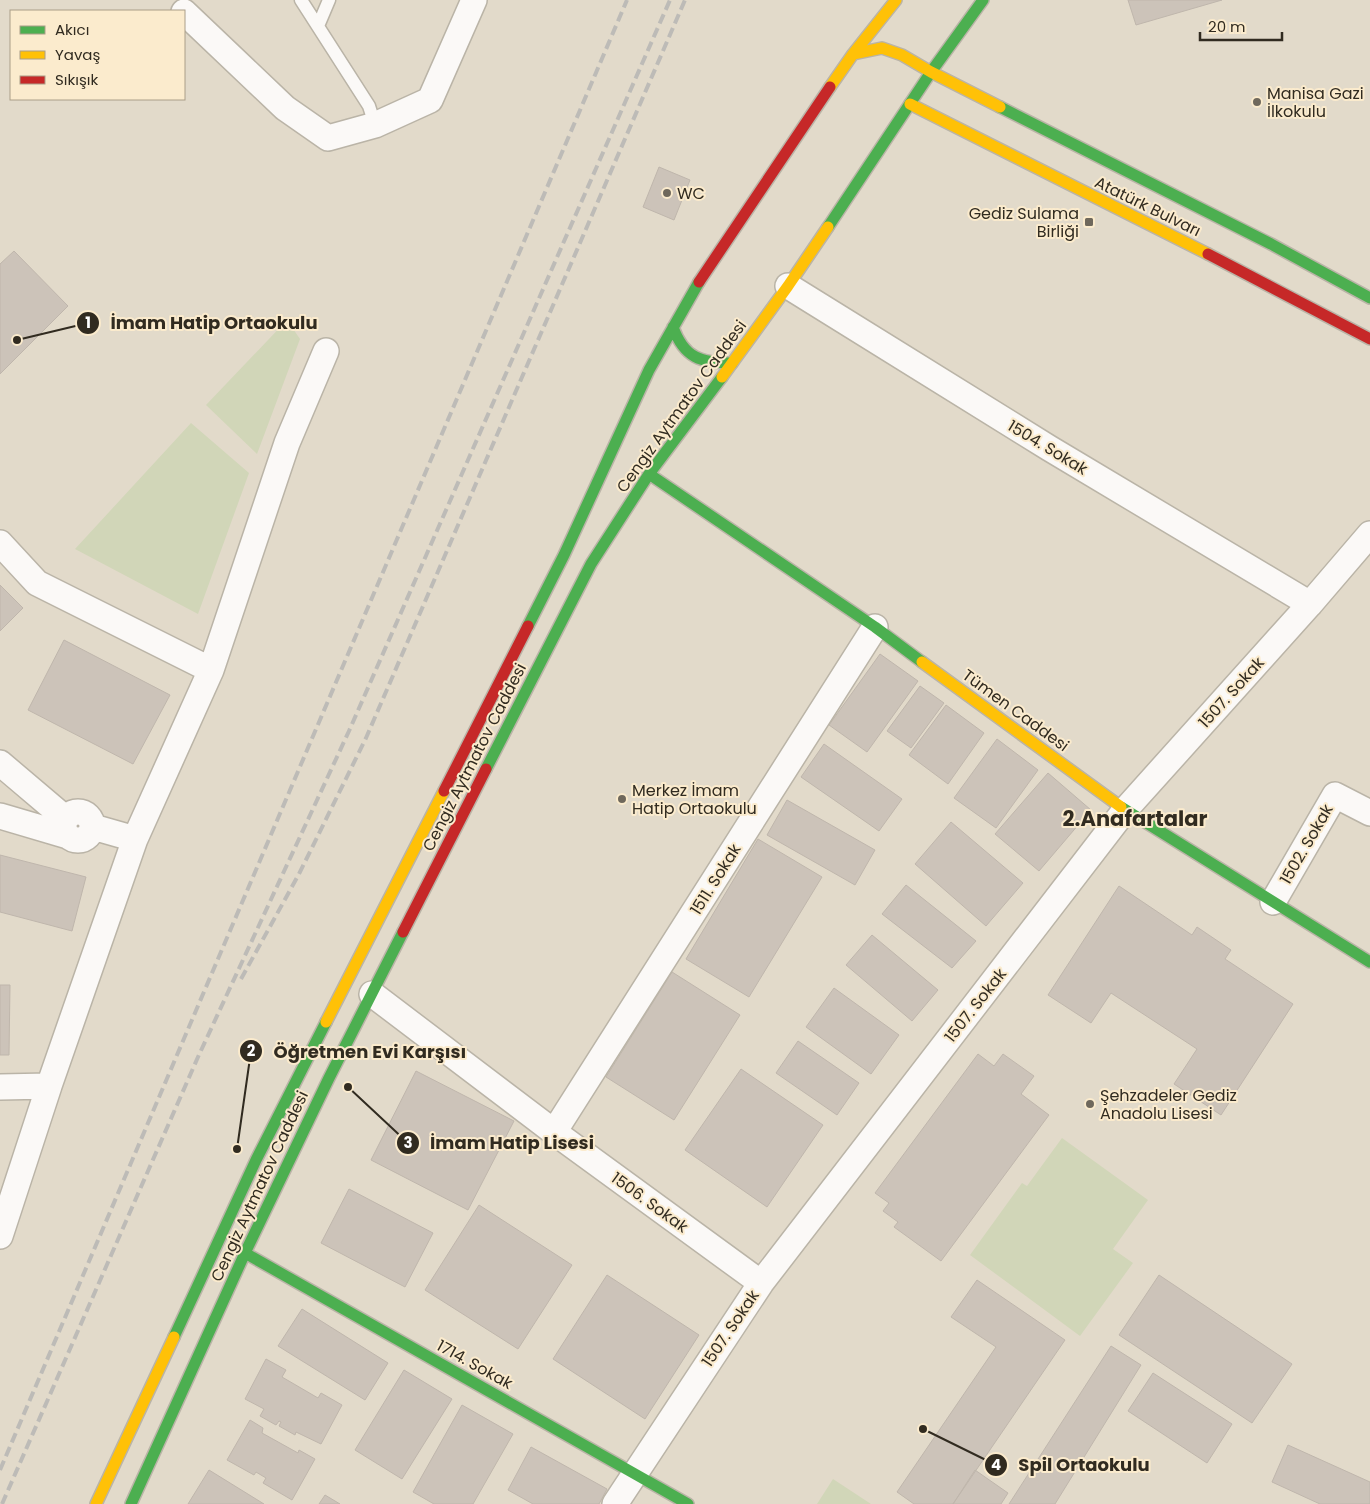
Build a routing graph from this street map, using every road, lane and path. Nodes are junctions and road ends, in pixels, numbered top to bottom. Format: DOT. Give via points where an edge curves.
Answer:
graph roads {
  1 [pos="171,0"];
  2 [pos="301,0"];
  3 [pos="329,0"];
  4 [pos="474,0"];
  5 [pos="896,0"];
  6 [pos="983,0"];
  7 [pos="181,10"];
  8 [pos="185,14"];
  9 [pos="318,26"];
  10 [pos="853,54"];
  11 [pos="931,72"];
  12 [pos="910,104"];
  13 [pos="376,125"];
  14 [pos="788,286"];
  15 [pos="1370,298"];
  16 [pos="673,327"];
  17 [pos="1369,338"];
  18 [pos="326,351"];
  19 [pos="732,363"];
  20 [pos="649,474"];
  21 [pos="1370,534"];
  22 [pos="0,542"];
  23 [pos="1310,604"];
  24 [pos="875,627"];
  25 [pos="210,670"];
  26 [pos="0,763"];
  27 [pos="1125,810"];
  28 [pos="1370,813"];
  29 [pos="0,816"];
  30 [pos="67,827"];
  31 [pos="135,838"];
  32 [pos="1273,902"];
  33 [pos="1370,962"];
  34 [pos="372,994"];
  35 [pos="49,1086"];
  36 [pos="0,1087"];
  37 [pos="554,1132"];
  38 [pos="0,1236"];
  39 [pos="245,1252"];
  40 [pos="761,1283"];
  41 [pos="634,1472"];
  42 [pos="96,1504"];
  43 [pos="130,1504"];
  44 [pos="615,1504"];
  45 [pos="688,1504"];
  1 -- 7 [label="street"];
  2 -- 9 [label="lane"];
  3 -- 9 [label="lane"];
  4 -- 13 [label="street" via="430,100"];
  5 -- 10 [label="main road, Cengiz Aytmatov Caddesi"];
  6 -- 11 [label="main road, Cengiz Aytmatov Caddesi"];
  8 -- 13 [label="street" via="285,108 328,138"];
  9 -- 13 [label="lane" via="369,106"];
  10 -- 11 [label="main road, Atatürk Bulvarı" via="882,48 902,55"];
  10 -- 16 [label="main road, Cengiz Aytmatov Caddesi" via="706,270"];
  11 -- 12 [label="main road, Cengiz Aytmatov Caddesi"];
  11 -- 15 [label="main road, Atatürk Bulvarı" via="1271,244"];
  12 -- 14 [label="main road, Cengiz Aytmatov Caddesi"];
  12 -- 17 [label="main road, Atatürk Bulvarı"];
  14 -- 19 [label="main road, Cengiz Aytmatov Caddesi"];
  14 -- 23 [label="street, 1504. Sokak" via="1049,448"];
  16 -- 19 [label="main road" via="682,346 697,358 710,363"];
  16 -- 42 [label="main road, Cengiz Aytmatov Caddesi" via="649,370 564,555 256,1160"];
  18 -- 25 [label="street" via="287,443"];
  19 -- 20 [label="main road, Cengiz Aytmatov Caddesi"];
  20 -- 24 [label="main road, Tümen Caddesi"];
  20 -- 34 [label="main road, Cengiz Aytmatov Caddesi" via="591,564"];
  21 -- 23 [label="street, 1507. Sokak"];
  22 -- 25 [label="street" via="37,584"];
  23 -- 27 [label="street, 1507. Sokak"];
  24 -- 27 [label="main road, Tümen Caddesi"];
  24 -- 37 [label="street, 1511. Sokak"];
  25 -- 31 [label="street"];
  26 -- 30 [label="street"];
  27 -- 32 [label="main road, Tümen Caddesi"];
  27 -- 40 [label="street, 1507. Sokak"];
  28 -- 32 [label="street, 1502. Sokak" via="1335,795"];
  29 -- 30 [label="street"];
  30 -- 31 [label="street" via="74,813 83,813 90,818 93,827"];
  31 -- 35 [label="street"];
  32 -- 33 [label="main road, Tümen Caddesi"];
  34 -- 37 [label="street, 1506. Sokak"];
  34 -- 39 [label="main road, Cengiz Aytmatov Caddesi"];
  35 -- 36 [label="street"];
  35 -- 38 [label="street"];
  37 -- 40 [label="street, 1506. Sokak"];
  39 -- 41 [label="main road, 1714. Sokak"];
  39 -- 43 [label="main road, Cengiz Aytmatov Caddesi"];
  40 -- 41 [label="street, 1507. Sokak"];
  41 -- 44 [label="street, 1507. Sokak"];
  41 -- 45 [label="main road, 1714. Sokak"];
}
